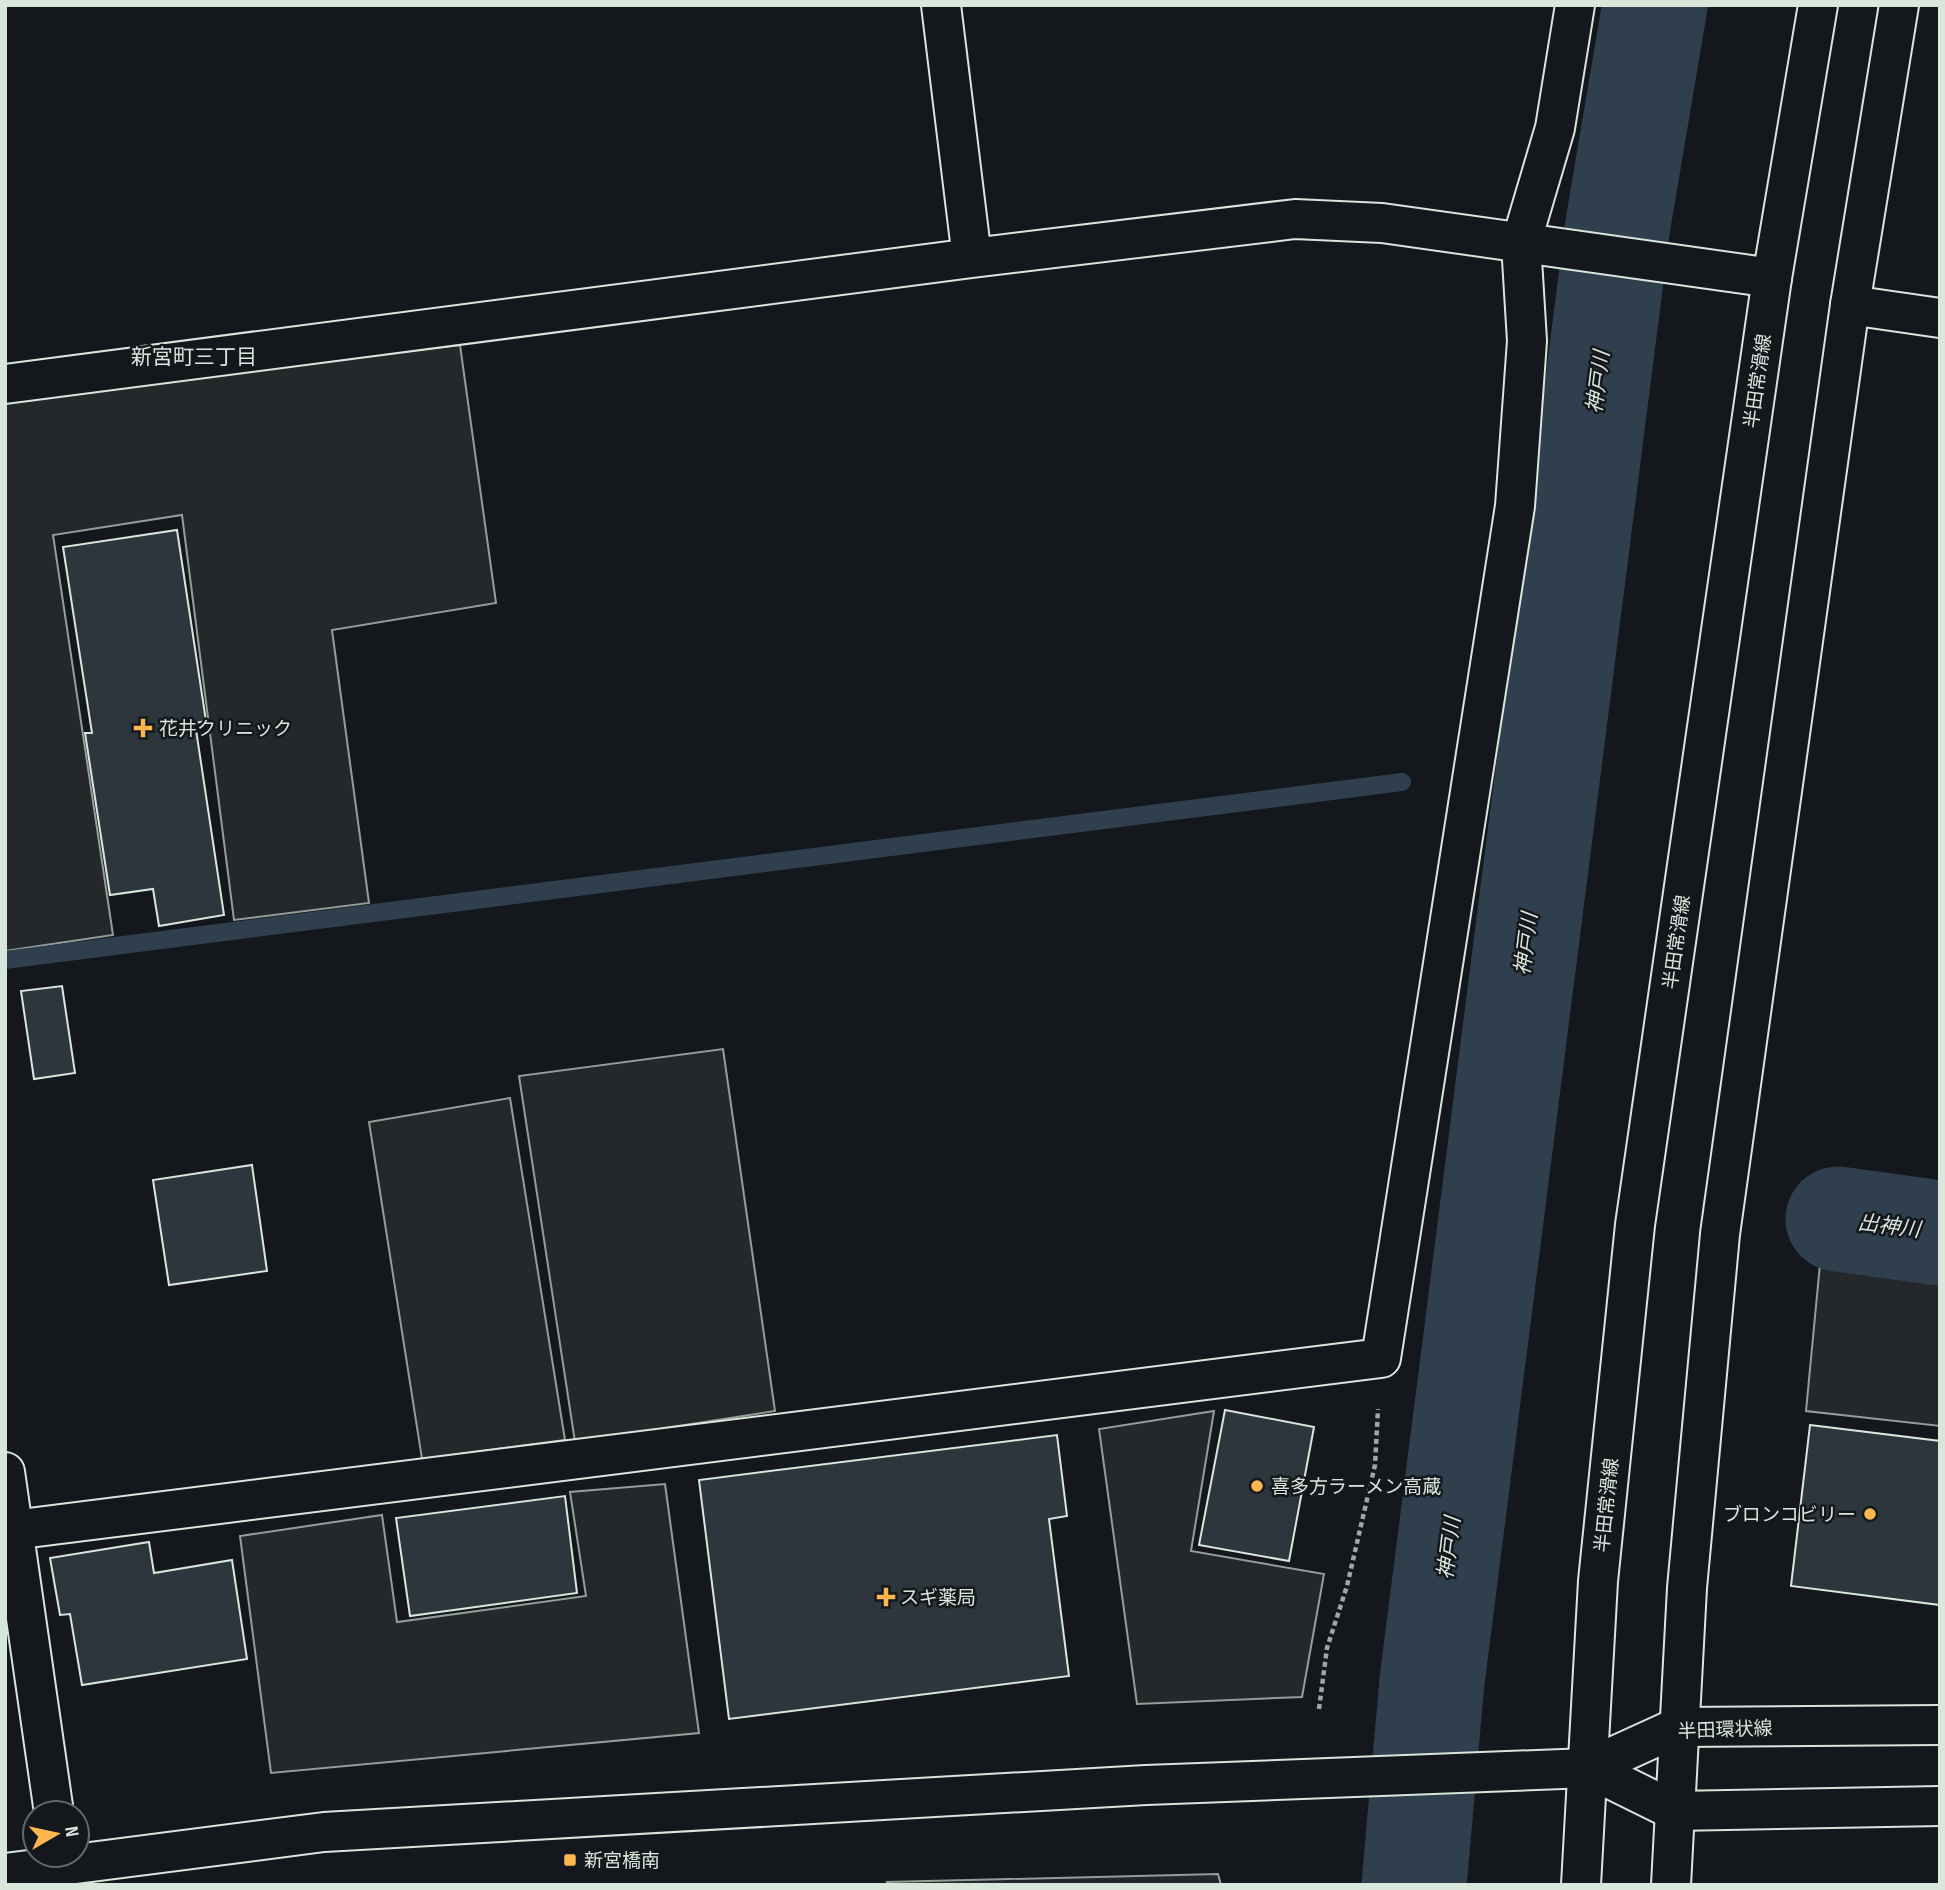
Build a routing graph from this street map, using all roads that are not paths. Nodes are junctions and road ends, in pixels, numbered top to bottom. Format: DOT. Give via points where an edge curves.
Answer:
graph roads {
  1 [pos="941,5"];
  2 [pos="1575,5"];
  3 [pos="1818,5"];
  4 [pos="1899,5"];
  5 [pos="1537,245"];
  6 [pos="972,258"];
  7 [pos="1772,278"];
  8 [pos="1850,305"];
  9 [pos="1940,318"];
  10 [pos="5,384"];
  11 [pos="5,1472"];
  12 [pos="9,1531"];
  13 [pos="1940,1725"];
  14 [pos="1678,1727"];
  15 [pos="1588,1768"];
  16 [pos="52,1799"];
  17 [pos="1940,1806"];
  18 [pos="1675,1811"];
  19 [pos="91,1864"];
  20 [pos="51,1869"];
  21 [pos="5,1873"];
  22 [pos="1581,1885"];
  23 [pos="1671,1885"];
  1 -- 6 [label="street"];
  2 -- 5 [label="street"];
  3 -- 7 [label="street, 半田常滑線"];
  4 -- 8 [label="street"];
  5 -- 6 [label="street" via="1382,223 1295,219"];
  5 -- 7 [label="street"];
  5 -- 12 [label="street" via="1515,506 1381,1358"];
  6 -- 10 [label="street"];
  7 -- 15 [label="street, 半田常滑線" via="1635,1225 1598,1581"];
  8 -- 9 [label="street"];
  8 -- 14 [label="street" via="1720,1234"];
  11 -- 12 [label="street"];
  12 -- 16 [label="street"];
  13 -- 14 [label="street, 半田環状線"];
  14 -- 15 [label="street, 半田環状線"];
  14 -- 18 [label="street"];
  15 -- 18 [label="street"];
  15 -- 19 [label="street" via="1132,1786 324,1832"];
  15 -- 22 [label="street, 半田常滑線"];
  17 -- 18 [label="street"];
  18 -- 23 [label="street"];
  20 -- 21 [label="street"];
}
